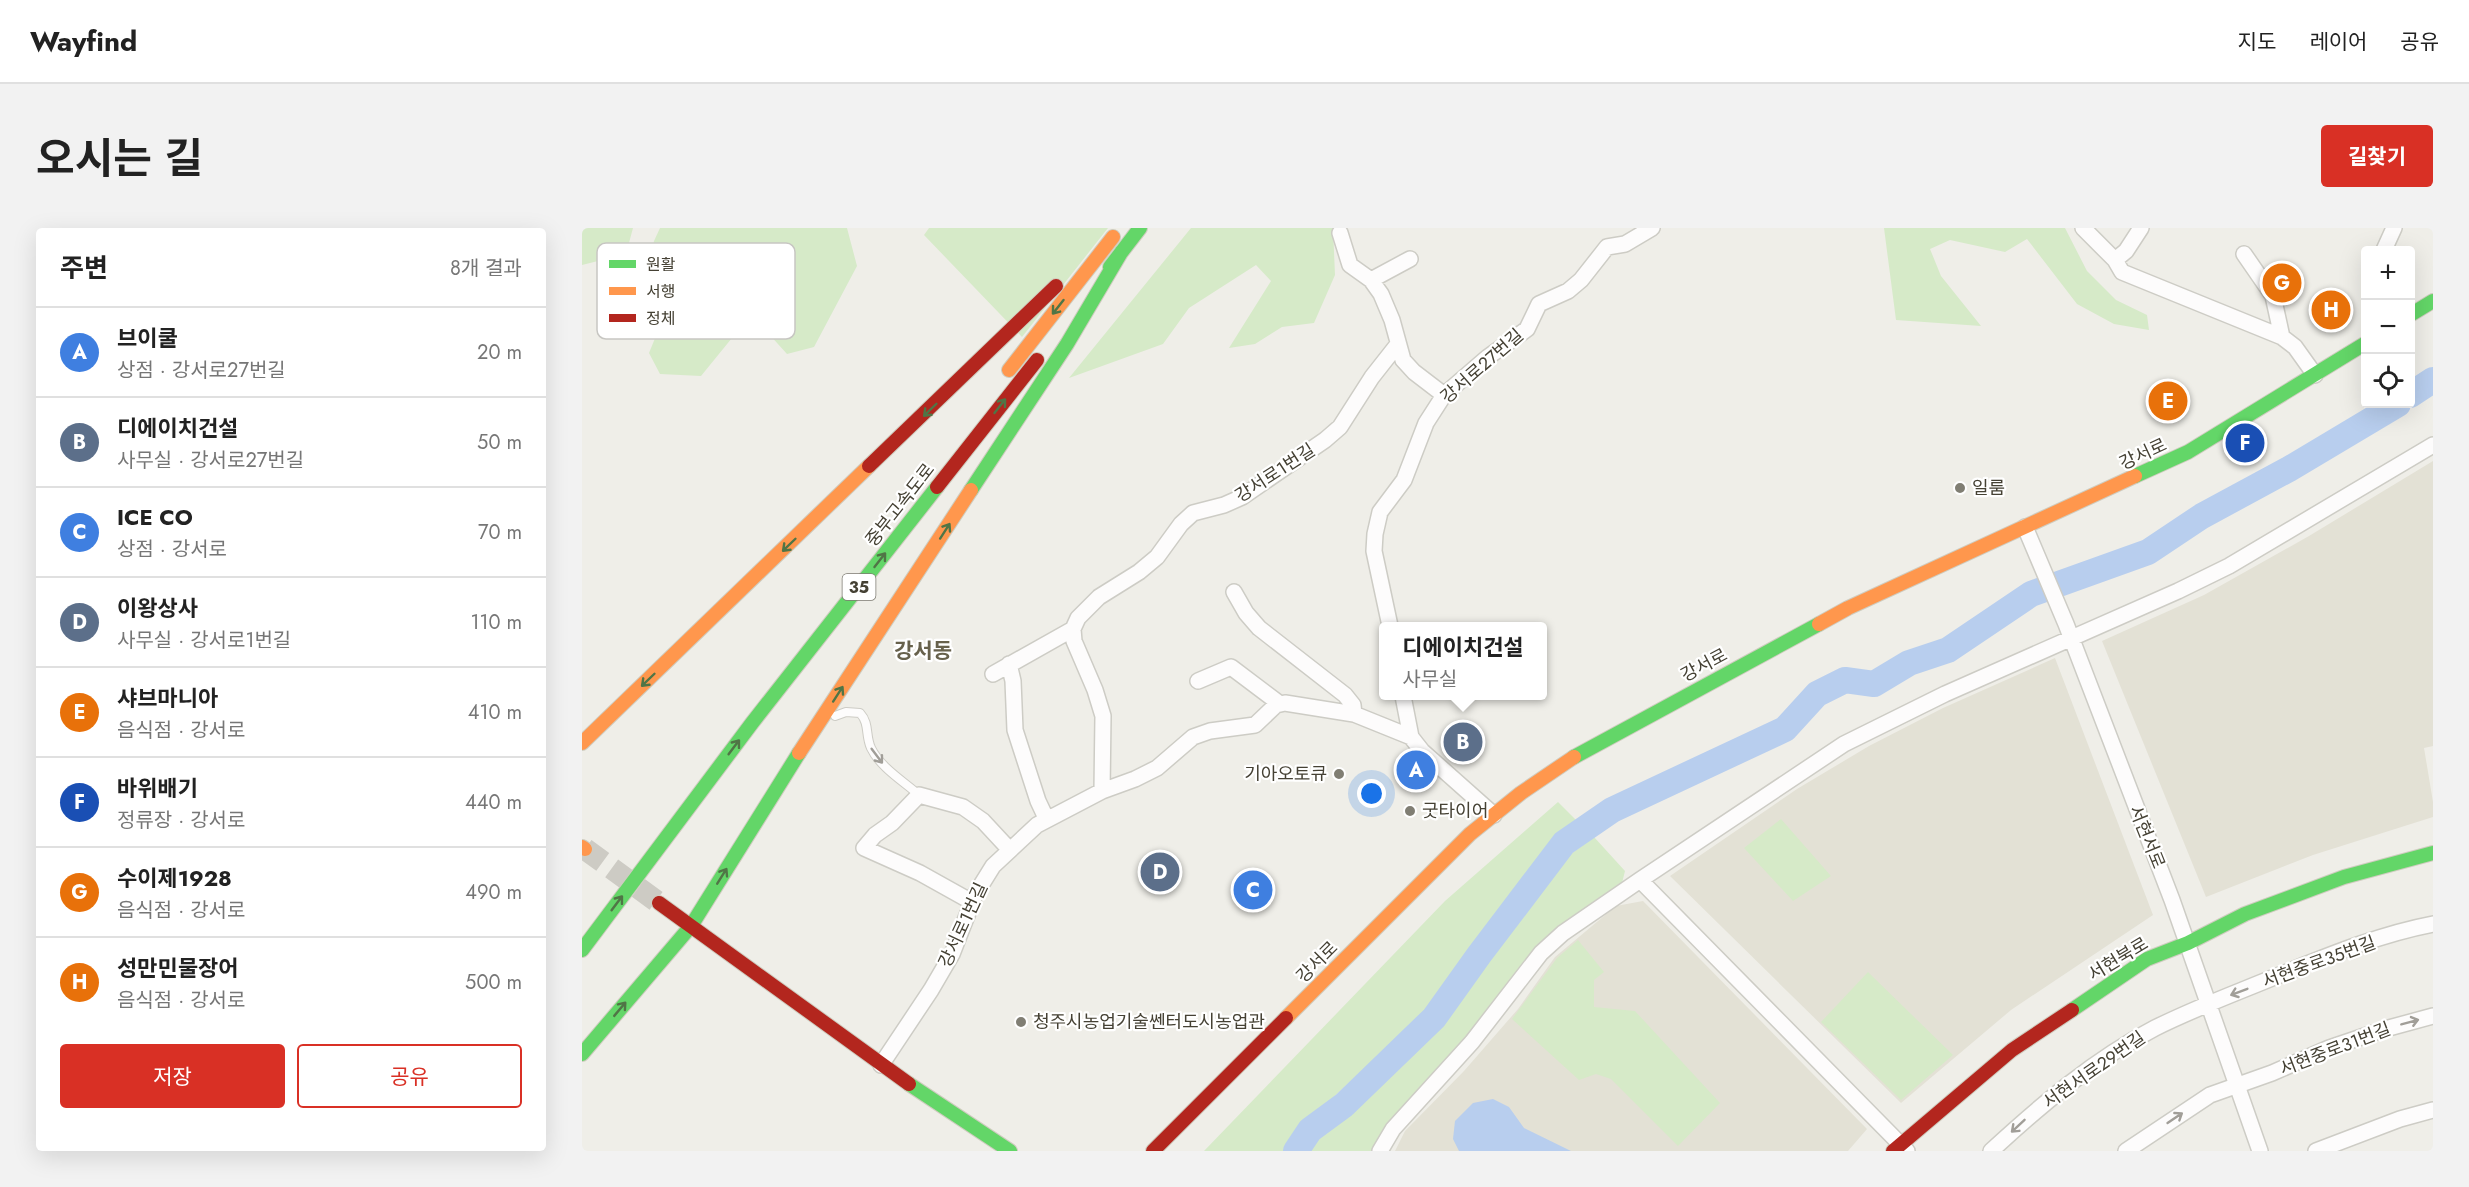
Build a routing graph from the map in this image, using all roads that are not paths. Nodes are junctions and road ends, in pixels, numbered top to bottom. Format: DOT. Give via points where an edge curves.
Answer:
graph roads {
  1 [pos="1120,228"];
  2 [pos="1140,228"];
  3 [pos="1652,228"];
  4 [pos="2083,228"];
  5 [pos="2141,228"];
  6 [pos="2394,228"];
  7 [pos="1340,233"];
  8 [pos="1110,241"];
  9 [pos="2386,246"];
  10 [pos="1122,251"];
  11 [pos="2244,254"];
  12 [pos="1410,259"];
  13 [pos="2115,260"];
  14 [pos="1371,280"];
  15 [pos="2433,301"];
  16 [pos="2415,312"];
  17 [pos="1058,333"];
  18 [pos="2282,337"];
  19 [pos="1398,344"];
  20 [pos="2361,346"];
  21 [pos="1044,351"];
  22 [pos="2315,375"];
  23 [pos="1003,378"];
  24 [pos="1444,396"];
  25 [pos="2433,445"];
  26 [pos="2025,527"];
  27 [pos="1234,592"];
  28 [pos="1389,622"];
  29 [pos="1073,629"];
  30 [pos="2069,630"];
  31 [pos="1009,664"];
  32 [pos="993,674"];
  33 [pos="1198,681"];
  34 [pos="1404,700"];
  35 [pos="1280,704"];
  36 [pos="1354,714"];
  37 [pos="1411,737"];
  38 [pos="582,743"];
  39 [pos="802,748"];
  40 [pos="1102,791"];
  41 [pos="919,795"];
  42 [pos="1494,815"];
  43 [pos="1046,818"];
  44 [pos="1009,849"];
  45 [pos="2433,853"];
  46 [pos="1640,880"];
  47 [pos="972,902"];
  48 [pos="659,903"];
  49 [pos="2433,924"];
  50 [pos="691,926"];
  51 [pos="2188,943"];
  52 [pos="582,950"];
  53 [pos="2207,1004"];
  54 [pos="2433,1016"];
  55 [pos="582,1054"];
  56 [pos="881,1065"];
  57 [pos="2238,1086"];
  58 [pos="2433,1110"];
  59 [pos="1900,1148"];
  60 [pos="1010,1151"];
  61 [pos="1153,1151"];
  62 [pos="1380,1151"];
  63 [pos="1991,1151"];
  64 [pos="2126,1151"];
  65 [pos="2260,1151"];
  66 [pos="2316,1151"];
  1 -- 8 [label="main road"];
  2 -- 10 [label="main road"];
  3 -- 24 [label="street, 강서로27번길" via="1625,244 1607,247 1581,280 1568,291 1539,304 1527,329"];
  4 -- 13 [label="street"];
  5 -- 13 [label="street"];
  6 -- 9 [label="street"];
  7 -- 14 [label="street" via="1350,265"];
  8 -- 23 [label="main road, one-way"];
  8 -- 38 [label="main road, one-way" via="1054,288"];
  10 -- 17 [label="main road"];
  39 -- 10 [label="main road, one-way" via="1067,344"];
  11 -- 18 [label="street" via="2273,296"];
  12 -- 14 [label="street"];
  13 -- 18 [label="street" via="2122,272"];
  14 -- 19 [label="street" via="1381,294"];
  15 -- 16 [label="main road"];
  18 -- 22 [label="street" via="2295,347"];
  19 -- 24 [label="street" via="1403,360"];
  19 -- 29 [label="street, 강서로1번길" via="1340,427 1242,497 1193,513 1157,557 1099,597 1078,618"];
  20 -- 22 [label="main road, 강서로"];
  52 -- 21 [label="main road, 중부고속도로 / 35, one-way" via="752,723"];
  22 -- 26 [label="main road, 강서로" via="2188,452"];
  24 -- 28 [label="street, 강서로27번길" via="1426,423 1404,480 1380,512 1374,552"];
  25 -- 30 [label="street" via="2229,566 2178,591"];
  26 -- 30 [label="street, 서현서로"];
  26 -- 42 [label="main road, 강서로" via="1848,608 1582,752"];
  27 -- 36 [label="street" via="1259,628 1345,695"];
  29 -- 31 [label="street"];
  29 -- 40 [label="street" via="1103,717"];
  30 -- 46 [label="street" via="1844,744"];
  30 -- 51 [label="street, 서현서로"];
  31 -- 32 [label="street"];
  31 -- 43 [label="street" via="1015,730"];
  33 -- 35 [label="street" via="1231,667"];
  34 -- 37 [label="street"];
  35 -- 36 [label="street"];
  35 -- 40 [label="street, 강서로1번길" via="1256,725 1193,737 1157,768"];
  36 -- 37 [label="street"];
  37 -- 42 [label="street"];
  39 -- 41 [label="lane, one-way" via="816,730 835,716 860,713 868,726 872,751"];
  50 -- 39 [label="main road, one-way"];
  40 -- 43 [label="street, 강서로1번길"];
  41 -- 44 [label="street" via="963,807 983,821"];
  41 -- 47 [label="street" via="864,848"];
  42 -- 61 [label="main road, 강서로" via="1470,834"];
  43 -- 44 [label="street, 강서로1번길"];
  44 -- 47 [label="street, 강서로1번길" via="993,866"];
  45 -- 51 [label="main road, 서현북로" via="2333,881 2245,914"];
  46 -- 59 [label="street"];
  46 -- 62 [label="street" via="1563,933 1541,953 1472,1042 1393,1129"];
  47 -- 56 [label="street, 강서로1번길" via="931,990"];
  48 -- 50 [label="main road"];
  49 -- 53 [label="street, 서현중로35번길, one-way" via="2370,942"];
  55 -- 50 [label="main road, one-way"];
  50 -- 56 [label="main road"];
  51 -- 53 [label="street, 서현서로"];
  51 -- 59 [label="main road, 서현북로" via="2147,959 2012,1050"];
  53 -- 57 [label="street, 서현서로"];
  53 -- 63 [label="street, 서현서로29번길, one-way" via="2154,1029 2095,1065"];
  57 -- 54 [label="street, 서현중로31번길, one-way" via="2329,1048"];
  56 -- 60 [label="main road"];
  64 -- 57 [label="street, 서현중로31번길, one-way" via="2210,1095"];
  57 -- 65 [label="street, 서현서로"];
  58 -- 66 [label="street"];
}
